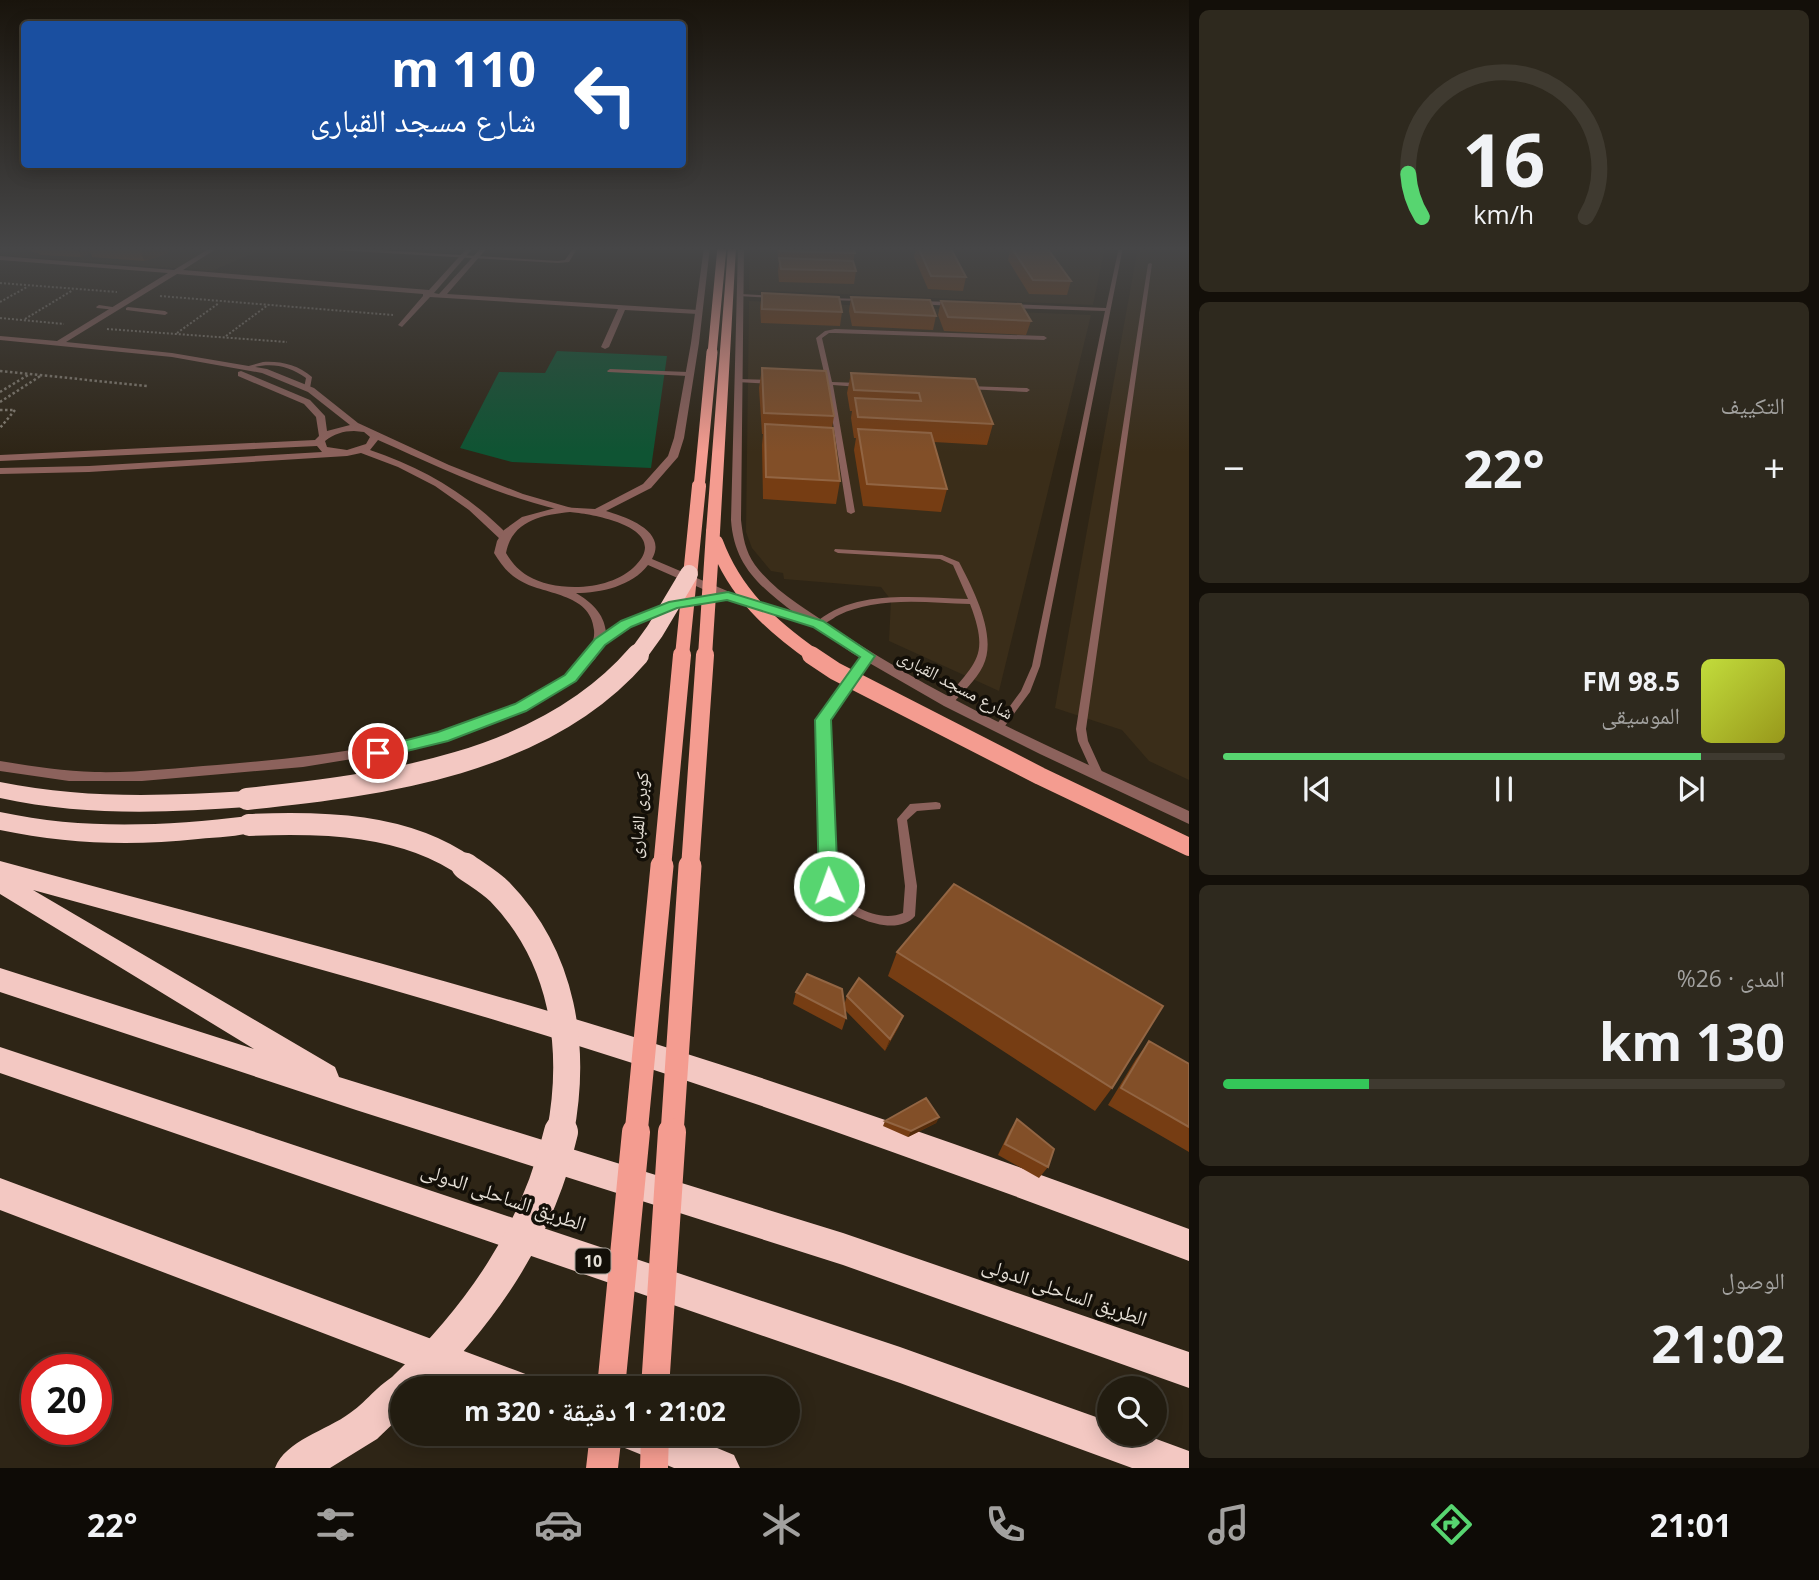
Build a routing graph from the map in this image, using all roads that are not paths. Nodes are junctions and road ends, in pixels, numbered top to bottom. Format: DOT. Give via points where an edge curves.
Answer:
graph roads {
  1 [pos="105,316"];
  2 [pos="118,316"];
  3 [pos="410,316"];
  4 [pos="619,316"];
  5 [pos="697,316"];
  6 [pos="715,316"];
  7 [pos="727,316"];
  8 [pos="740,316"];
  9 [pos="1107,316"];
  10 [pos="1142,316"];
  11 [pos="402,325"];
  12 [pos="1044,338"];
  13 [pos="0,341"];
  14 [pos="62,346"];
  15 [pos="605,346"];
  16 [pos="610,371"];
  17 [pos="688,374"];
  18 [pos="738,381"];
  19 [pos="776,382"];
  20 [pos="816,383"];
  21 [pos="830,384"];
  22 [pos="870,385"];
  23 [pos="962,388"];
  24 [pos="1027,390"];
  25 [pos="370,432"];
  26 [pos="321,440"];
  27 [pos="360,450"];
  28 [pos="340,453"];
  29 [pos="97,454"];
  30 [pos="0,458"];
  31 [pos="89,469"];
  32 [pos="0,471"];
  33 [pos="570,509"];
  34 [pos="599,511"];
  35 [pos="850,512"];
  36 [pos="713,532"];
  37 [pos="504,537"];
  38 [pos="838,551"];
  39 [pos="646,560"];
  40 [pos="689,574"];
  41 [pos="559,589"];
  42 [pos="728,596"];
  43 [pos="972,602"];
  44 [pos="818,624"];
  45 [pos="600,642"];
  46 [pos="868,656"];
  47 [pos="949,702"];
  48 [pos="999,728"];
  49 [pos="0,766"];
  50 [pos="1098,774"];
  51 [pos="0,790"];
  52 [pos="936,806"];
  53 [pos="248,812"];
  54 [pos="1189,818"];
  55 [pos="0,821"];
  56 [pos="1189,847"];
  57 [pos="0,871"];
  58 [pos="0,882"];
  59 [pos="0,980"];
  60 [pos="0,1060"];
  61 [pos="356,1096"];
  62 [pos="0,1194"];
  63 [pos="1189,1245"];
  64 [pos="1189,1370"];
  65 [pos="417,1376"];
  66 [pos="483,1376"];
  67 [pos="612,1376"];
  68 [pos="656,1376"];
  69 [pos="390,1402"];
  70 [pos="605,1446"];
  71 [pos="655,1446"];
  72 [pos="666,1446"];
  73 [pos="294,1468"];
  74 [pos="602,1468"];
  75 [pos="654,1468"];
  76 [pos="721,1468"];
  77 [pos="1184,1468"];
  1 -- 14 [label="street"];
  2 -- 14 [label="street"];
  3 -- 11 [label="street"];
  4 -- 15 [label="street"];
  5 -- 17 [label="street"];
  6 -- 40 [label="main road, كوبرى القبارى, bridge"];
  7 -- 36 [label="main road"];
  8 -- 18 [label="street, شارع مسجد القبارى"];
  9 -- 48 [label="lane" via="1035,666 1025,692"];
  10 -- 50 [label="lane" via="1081,729"];
  12 -- 21 [label="lane" via="827,332 819,338"];
  13 -- 14 [label="street"];
  14 -- 25 [label="street" via="172,355 275,374 307,388"];
  14 -- 26 [label="street" via="247,375 307,402 320,416"];
  16 -- 17 [label="lane"];
  17 -- 34 [label="street" via="673,457 647,486"];
  18 -- 19 [label="lane"];
  18 -- 44 [label="street, شارع مسجد القبارى" via="739,545 764,580"];
  20 -- 21 [label="lane"];
  21 -- 22 [label="lane"];
  21 -- 35 [label="lane"];
  23 -- 24 [label="lane"];
  25 -- 26 [label="street" via="343,429"];
  25 -- 27 [label="street" via="373,443"];
  25 -- 33 [label="street" via="512,495"];
  26 -- 28 [label="street" via="328,451"];
  26 -- 29 [label="street"];
  27 -- 28 [label="street"];
  27 -- 37 [label="street" via="450,489"];
  28 -- 31 [label="street"];
  29 -- 30 [label="street"];
  29 -- 31 [label="street"];
  31 -- 32 [label="street"];
  33 -- 34 [label="street"];
  33 -- 37 [label="street" via="530,517"];
  34 -- 39 [label="street" via="640,530 649,544"];
  36 -- 56 [label="main road, bridge" via="727,569 757,610 835,671"];
  36 -- 68 [label="main road, bridge"];
  37 -- 41 [label="street" via="500,553 509,569 530,582"];
  38 -- 43 [label="lane" via="950,560"];
  39 -- 41 [label="street" via="632,575 613,583"];
  39 -- 42 [label="street"];
  40 -- 53 [label="highway, bridge" via="631,663 594,696 545,725 488,751 423,771"];
  40 -- 67 [label="main road, كوبرى القبارى, bridge"];
  41 -- 45 [label="street" via="595,615"];
  42 -- 44 [label="street"];
  42 -- 45 [label="street" via="657,610"];
  43 -- 44 [label="lane" via="891,600 844,609"];
  43 -- 47 [label="lane" via="983,635 981,661"];
  44 -- 46 [label="street, شارع مسجد القبارى"];
  45 -- 49 [label="street" via="570,678 539,699 472,727 378,753 143,777 54,775"];
  46 -- 47 [label="street, شارع مسجد القبارى"];
  46 -- 52 [label="lane" via="823,720 829,886 836,899 851,910 893,922 909,916 911,886 902,819 914,807"];
  47 -- 48 [label="street, شارع مسجد القبارى"];
  48 -- 50 [label="street, شارع مسجد القبارى"];
  50 -- 54 [label="street, شارع مسجد القبارى"];
  51 -- 53 [label="highway" via="36,799"];
  53 -- 55 [label="highway" via="160,836 93,837"];
  53 -- 65 [label="highway, bridge" via="354,825 404,837 454,858 478,872 519,911 536,935 559,991 568,1061 566,1102 544,1191 496,1284 462,1330"];
  57 -- 63 [label="highway" via="383,975 617,1045 911,1143"];
  58 -- 61 [label="highway"];
  59 -- 61 [label="highway, الطريق الساحلى الدولى"];
  60 -- 77 [label="highway, الطريق الساحلى الدولى / 10" via="887,1361"];
  61 -- 64 [label="highway, الطريق الساحلى الدولى" via="843,1249"];
  62 -- 66 [label="highway"];
  69 -- 73 [label="highway" via="364,1426"];
  70 -- 74 [label="main road"];
  71 -- 75 [label="main road, bridge"];
  72 -- 76 [label="highway"];
}
